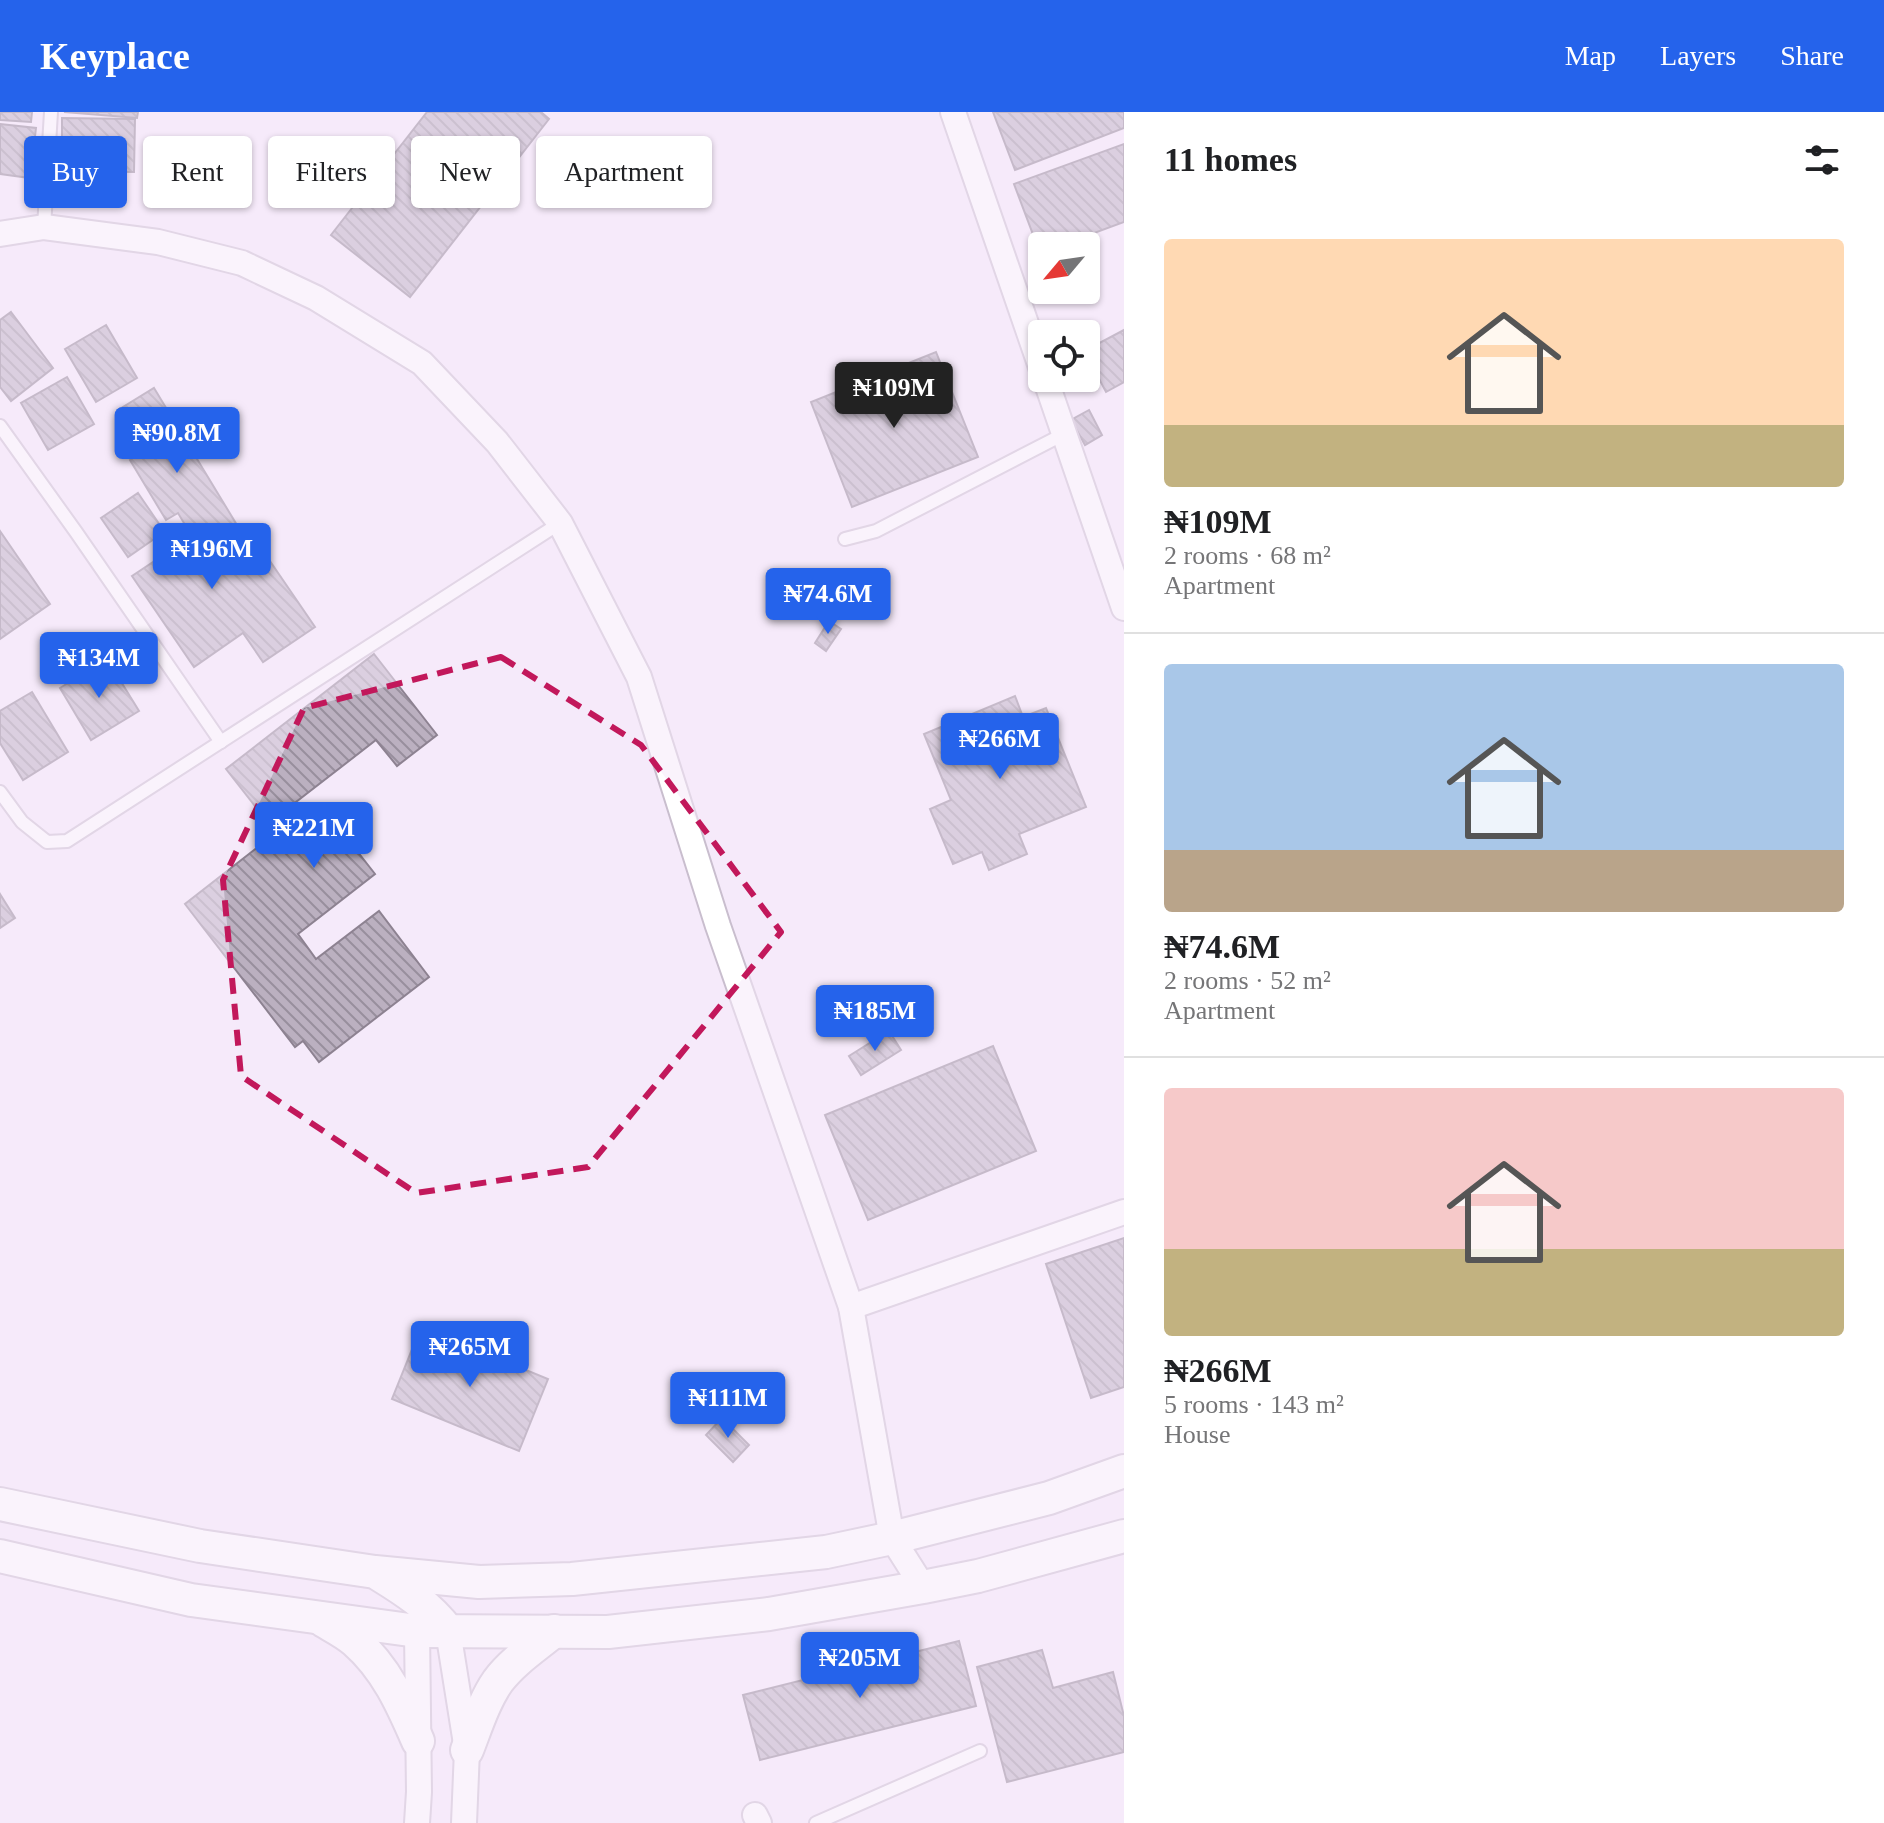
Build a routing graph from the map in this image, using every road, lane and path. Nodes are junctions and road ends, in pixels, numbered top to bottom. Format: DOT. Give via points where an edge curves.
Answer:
graph roads {
  1 [pos="51,112"];
  2 [pos="953,112"];
  3 [pos="44,227"];
  4 [pos="0,234"];
  5 [pos="1028,329"];
  6 [pos="1050,392"];
  7 [pos="0,426"];
  8 [pos="1064,434"];
  9 [pos="560,523"];
  10 [pos="845,539"];
  11 [pos="1124,608"];
  12 [pos="221,742"];
  13 [pos="0,792"];
  14 [pos="1124,1212"];
  15 [pos="851,1307"];
  16 [pos="1124,1471"];
  17 [pos="0,1504"];
  18 [pos="1124,1536"];
  19 [pos="892,1538"];
  20 [pos="0,1556"];
  21 [pos="375,1572"];
  22 [pos="479,1582"];
  23 [pos="923,1587"];
  24 [pos="318,1617"];
  25 [pos="433,1625"];
  26 [pos="554,1631"];
  27 [pos="418,1741"];
  28 [pos="467,1750"];
  29 [pos="980,1751"];
  30 [pos="417,1823"];
  31 [pos="464,1823"];
  32 [pos="816,1823"];
  1 -- 3 [label="lane"];
  2 -- 5 [label="street"];
  3 -- 4 [label="street"];
  3 -- 9 [label="street" via="158,242 242,263 316,298 422,363 497,442"];
  6 -- 8 [label="street"];
  7 -- 12 [label="lane"];
  8 -- 10 [label="lane" via="876,531"];
  8 -- 11 [label="street"];
  9 -- 12 [label="lane"];
  9 -- 15 [label="street" via="639,677 718,926"];
  12 -- 13 [label="lane" via="67,841 47,842 22,822"];
  14 -- 15 [label="street"];
  15 -- 19 [label="street"];
  16 -- 19 [label="street" via="1049,1498"];
  17 -- 21 [label="street" via="200,1546"];
  18 -- 23 [label="street"];
  19 -- 22 [label="street" via="826,1552 572,1579"];
  19 -- 23 [label="street"];
  20 -- 24 [label="street" via="191,1600"];
  21 -- 22 [label="street"];
  21 -- 25 [label="street" via="415,1597"];
  22 -- 25 [label="street" via="449,1602"];
  23 -- 26 [label="street" via="769,1614 608,1632"];
  24 -- 25 [label="street"];
  24 -- 27 [label="street" via="355,1641 378,1666 396,1691"];
  25 -- 26 [label="street"];
  25 -- 27 [label="street"];
  25 -- 28 [label="street"];
  26 -- 28 [label="street" via="498,1682"];
  27 -- 30 [label="street"];
  28 -- 31 [label="street"];
  29 -- 32 [label="lane"];
}
